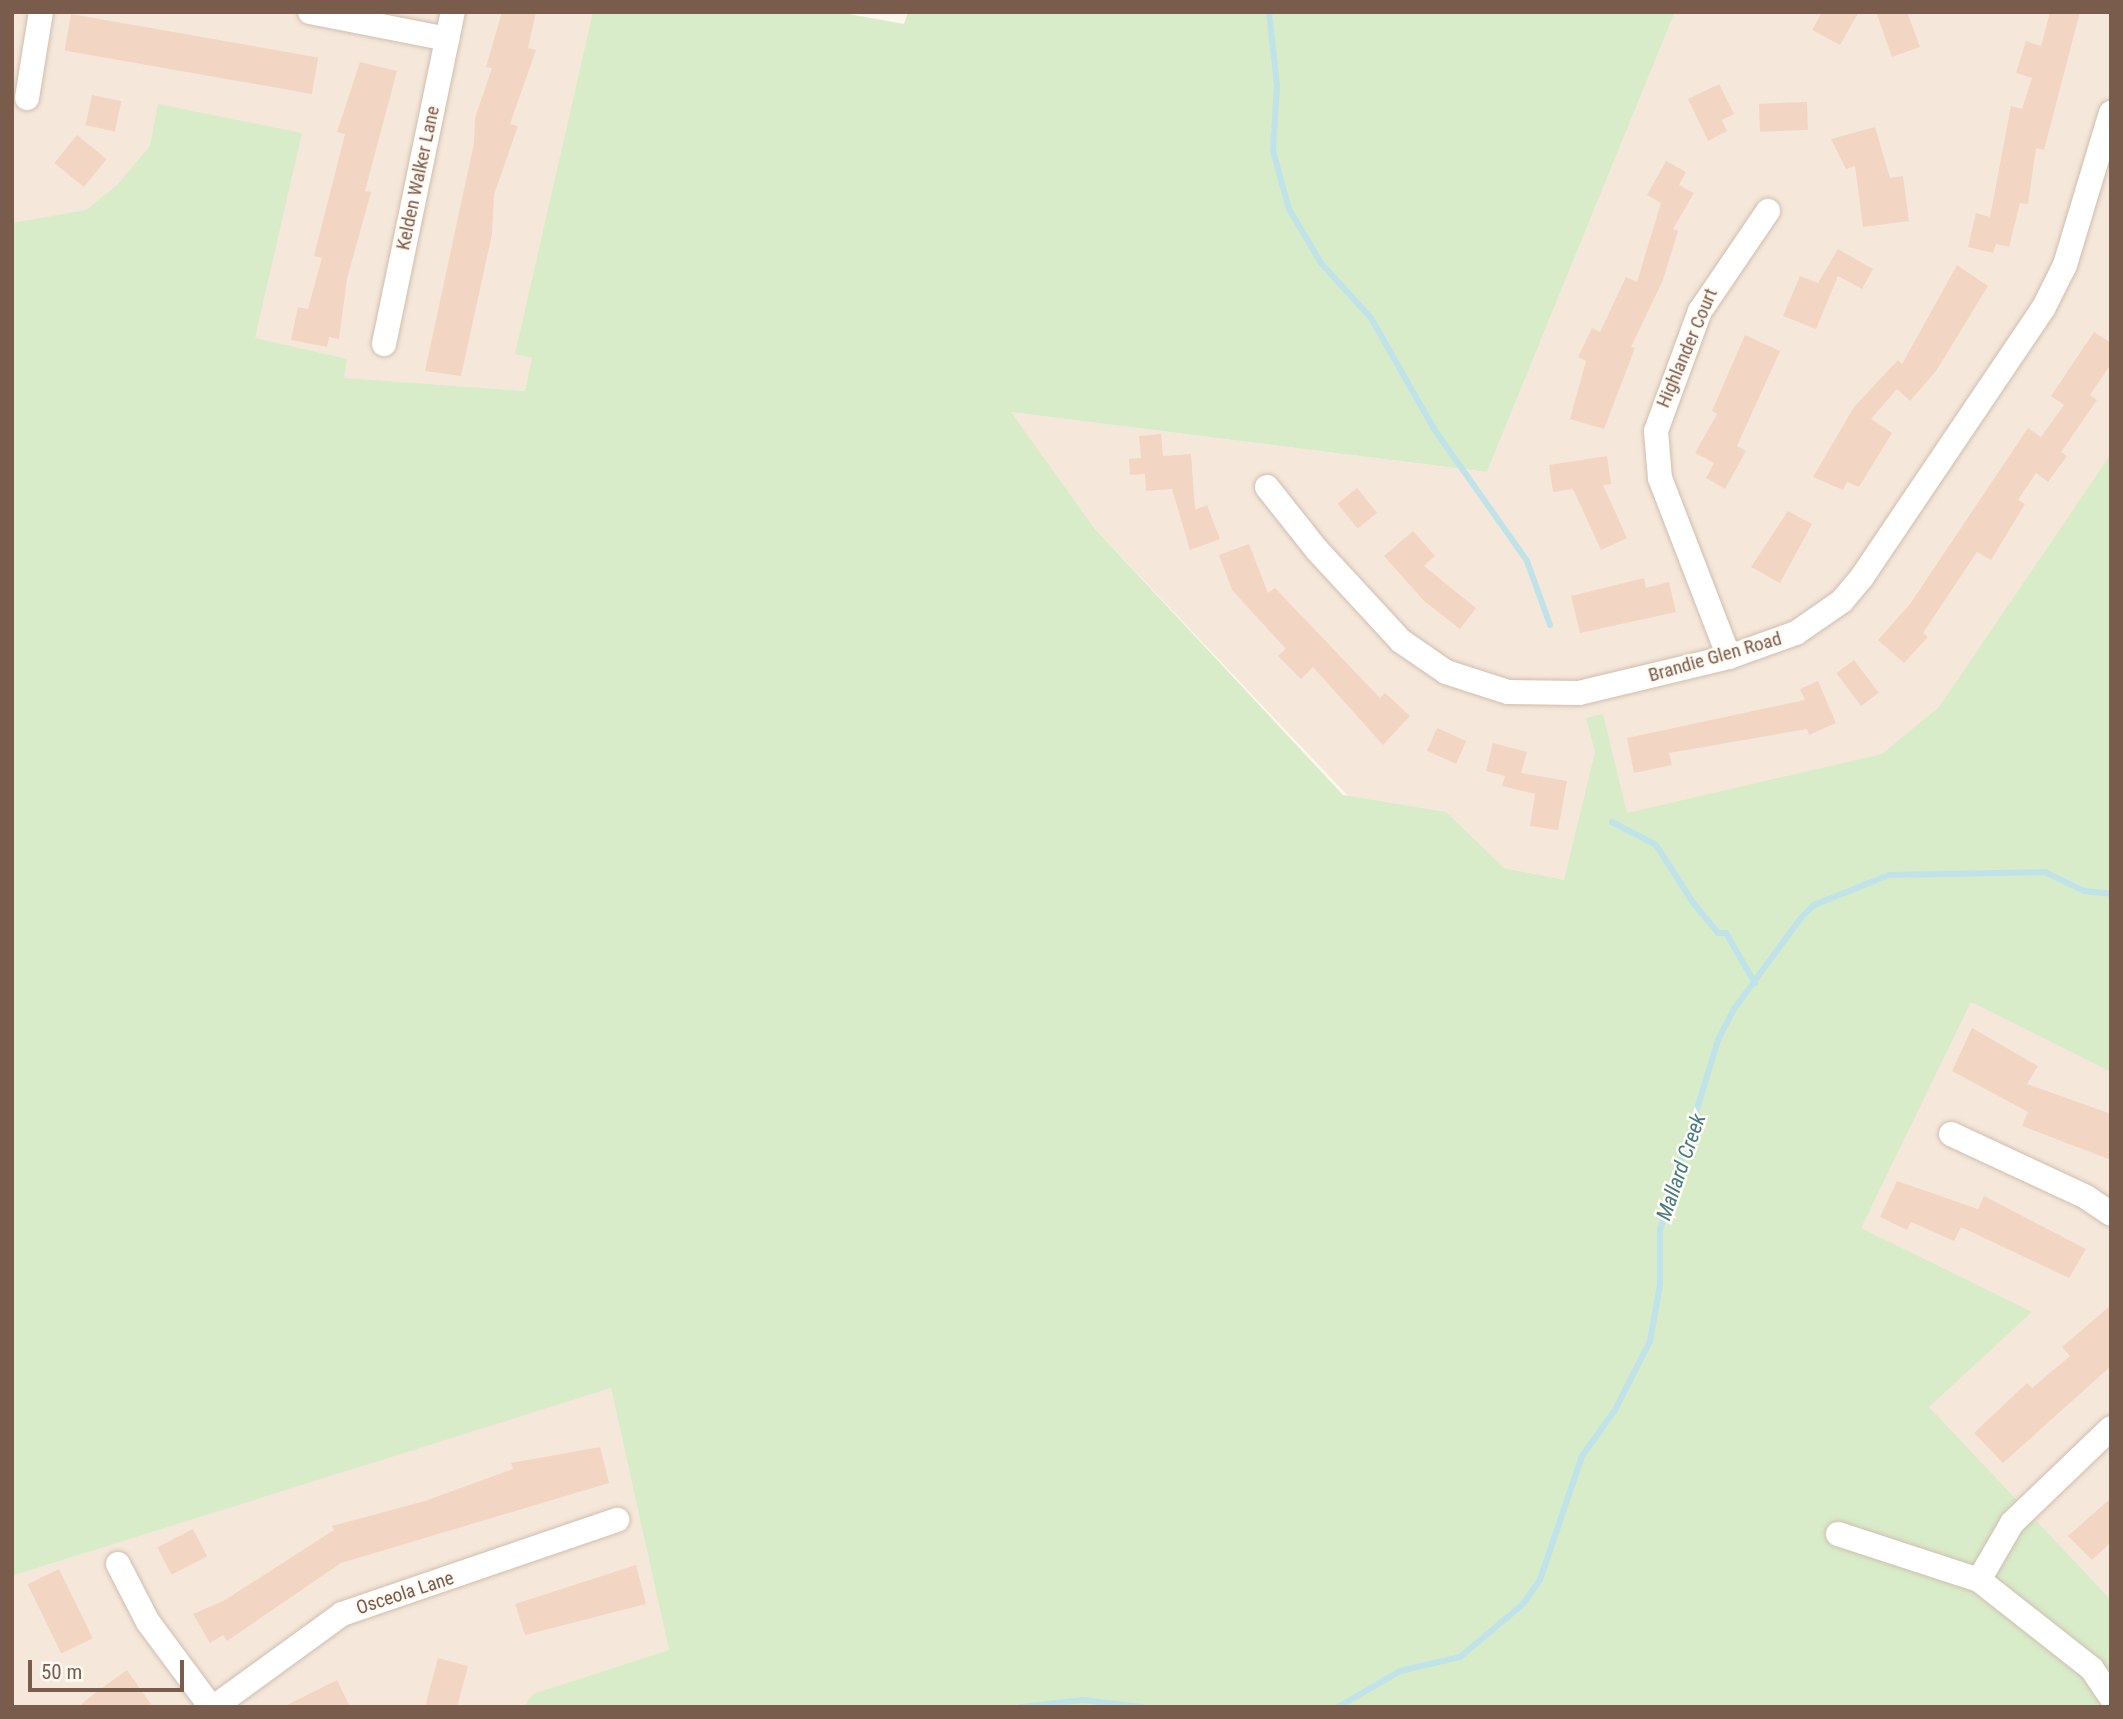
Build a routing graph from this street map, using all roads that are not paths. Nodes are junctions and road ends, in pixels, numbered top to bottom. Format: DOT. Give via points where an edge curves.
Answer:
graph roads {
  1 [pos="41,12"];
  2 [pos="310,12"];
  3 [pos="453,12"];
  4 [pos="447,39"];
  5 [pos="27,98"];
  6 [pos="2111,113"];
  7 [pos="1768,211"];
  8 [pos="384,344"];
  9 [pos="1267,487"];
  10 [pos="1729,657"];
  11 [pos="1951,1134"];
  12 [pos="2111,1214"];
  13 [pos="2111,1428"];
  14 [pos="617,1520"];
  15 [pos="1838,1534"];
  16 [pos="118,1564"];
  17 [pos="1979,1580"];
  18 [pos="2111,1697"];
  19 [pos="212,1707"];
  1 -- 5 [label="street"];
  2 -- 4 [label="street"];
  3 -- 4 [label="street, Kelden Walker Lane"];
  4 -- 8 [label="street, Kelden Walker Lane"];
  6 -- 10 [label="street, Brandie Glen Road" via="2055,288 1862,577 1821,618"];
  7 -- 10 [label="street, Highlander Court" via="1700,311 1656,431 1660,478"];
  9 -- 10 [label="street, Brandie Glen Road" via="1317,550 1401,641 1446,672 1475,683 1508,692 1579,693"];
  11 -- 12 [label="street" via="2086,1197"];
  13 -- 17 [label="street" via="2012,1523"];
  14 -- 19 [label="street, Osceola Lane" via="342,1614"];
  15 -- 17 [label="street"];
  16 -- 19 [label="street" via="148,1622"];
  17 -- 18 [label="street" via="2092,1669"];
}
